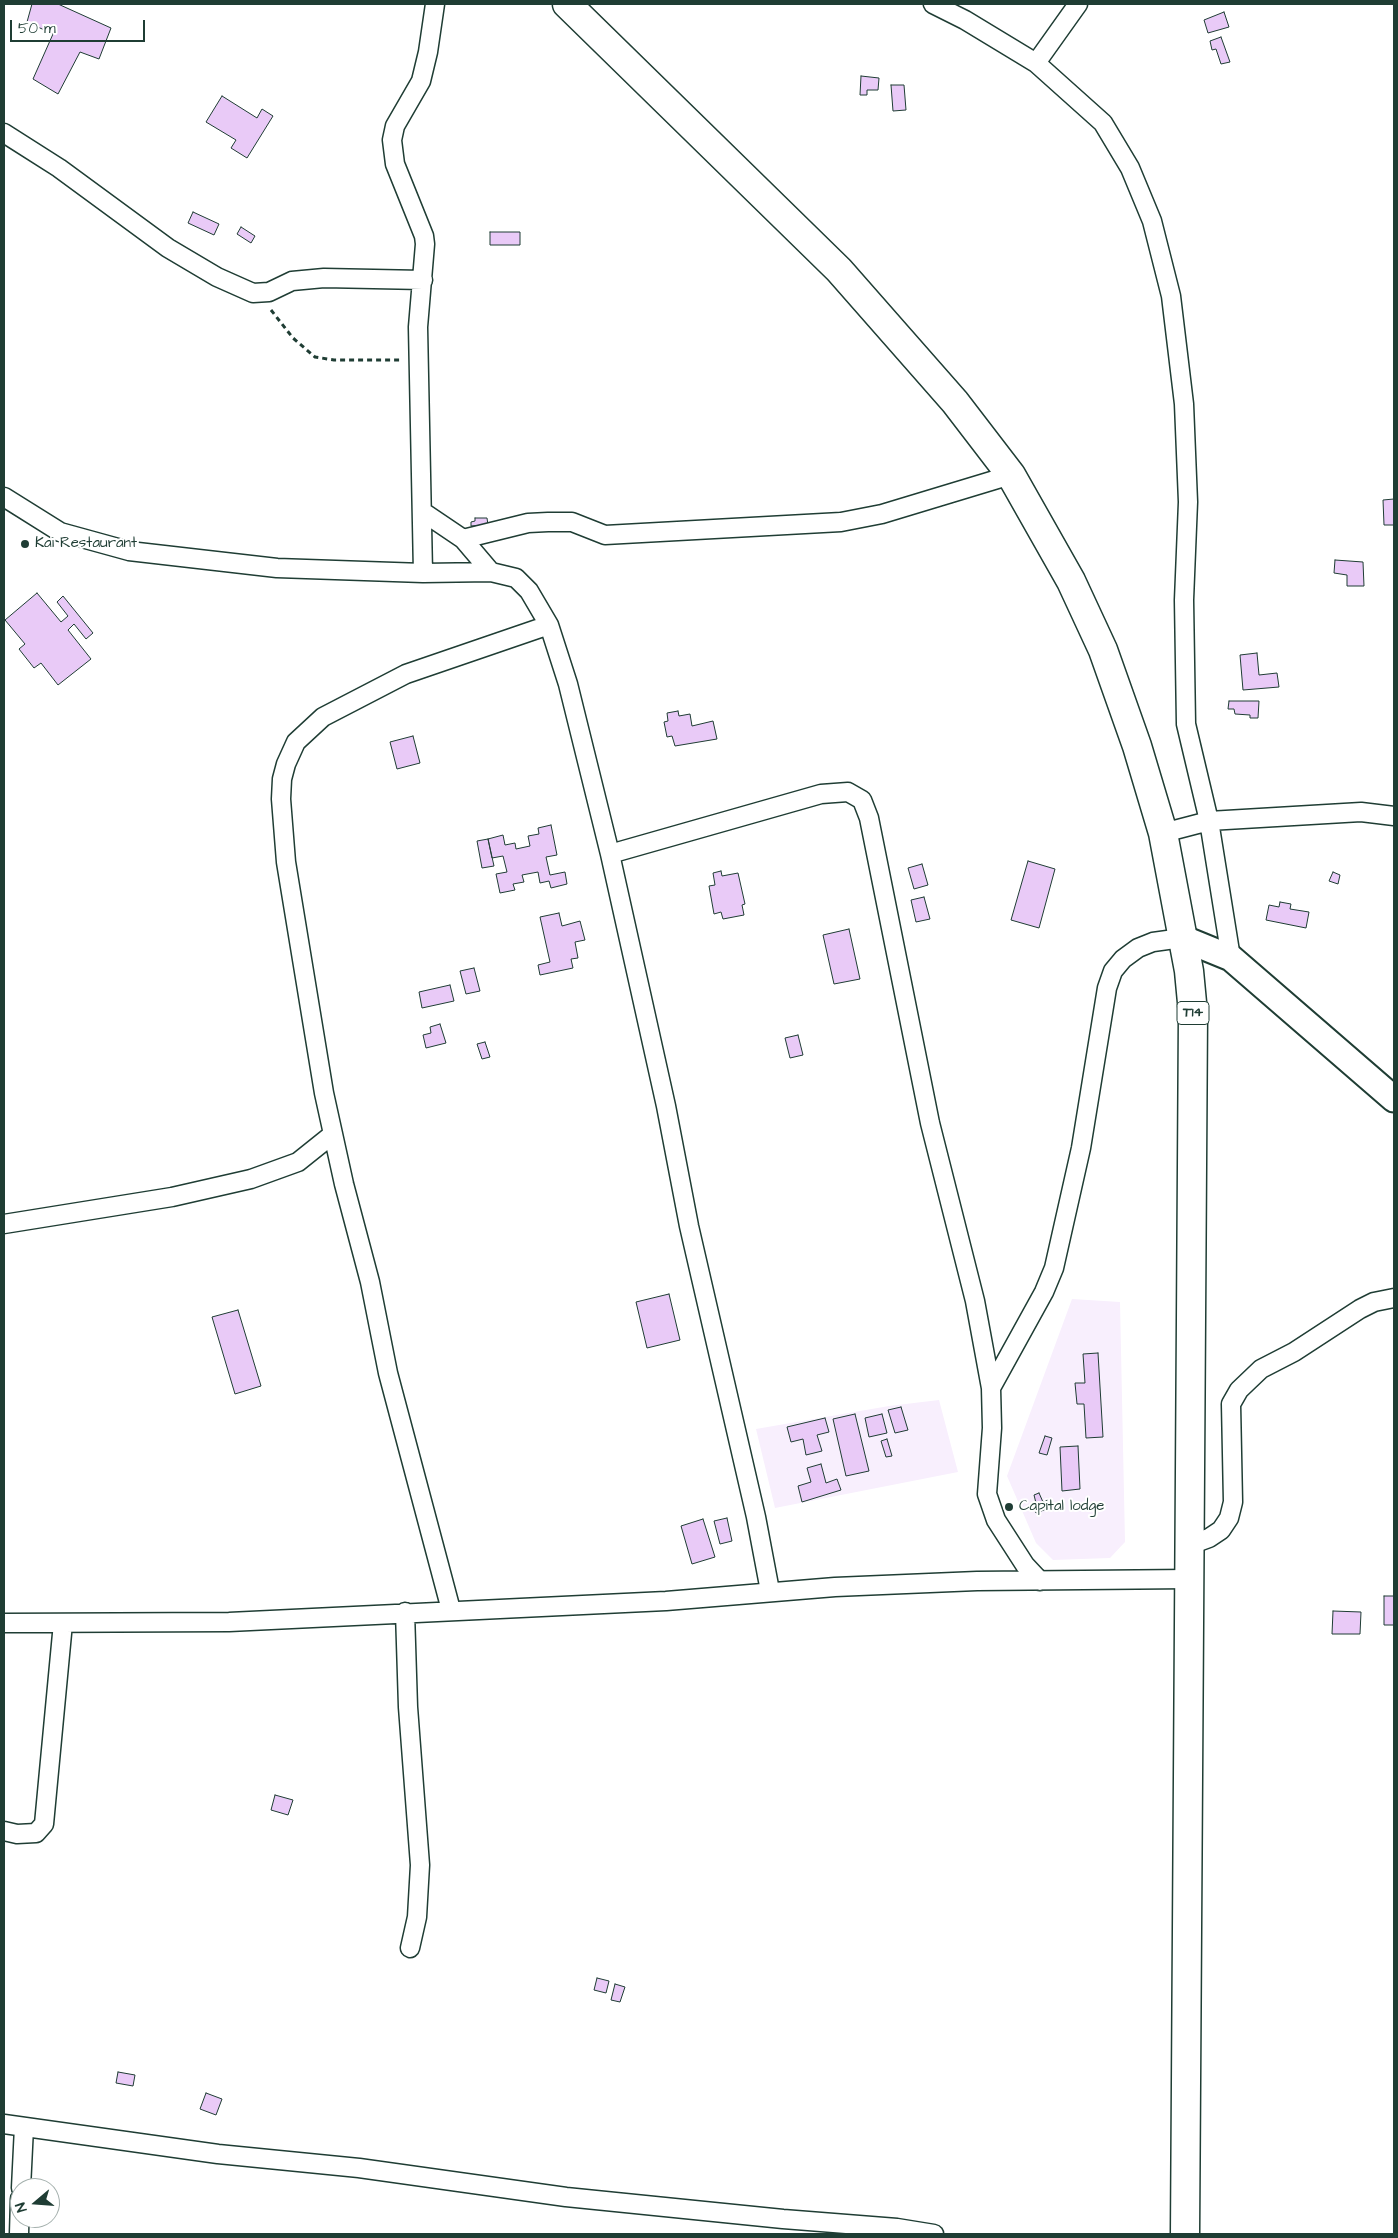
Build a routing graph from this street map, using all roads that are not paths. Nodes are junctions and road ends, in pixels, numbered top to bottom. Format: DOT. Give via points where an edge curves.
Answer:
graph roads {
  1 [pos="435,4"];
  2 [pos="567,4"];
  3 [pos="933,4"];
  4 [pos="1078,4"];
  5 [pos="1036,62"];
  6 [pos="4,133"];
  7 [pos="423,280"];
  8 [pos="1010,474"];
  9 [pos="4,498"];
  10 [pos="423,512"];
  11 [pos="463,539"];
  12 [pos="490,572"];
  13 [pos="423,573"];
  14 [pos="549,625"];
  15 [pos="1394,816"];
  16 [pos="1209,821"];
  17 [pos="1163,833"];
  18 [pos="610,854"];
  19 [pos="1182,938"];
  20 [pos="1231,958"];
  21 [pos="1394,1099"];
  22 [pos="333,1134"];
  23 [pos="4,1224"];
  24 [pos="1394,1298"];
  25 [pos="992,1388"];
  26 [pos="1190,1545"];
  27 [pos="1190,1579"];
  28 [pos="1040,1581"];
  29 [pos="770,1591"];
  30 [pos="451,1610"];
  31 [pos="405,1612"];
  32 [pos="63,1622"];
  33 [pos="4,1623"];
  34 [pos="4,1831"];
  35 [pos="410,1948"];
  36 [pos="4,2124"];
  37 [pos="24,2126"];
  38 [pos="21,2178"];
  39 [pos="934,2234"];
  40 [pos="1185,2234"];
  1 -- 7 [label="street" via="421,81 395,126 392,140 395,164 424,236"];
  2 -- 8 [label="highway, T14" via="839,270 955,402"];
  3 -- 5 [label="street"];
  4 -- 5 [label="street"];
  5 -- 16 [label="street" via="1103,123 1130,168 1152,221 1171,296 1184,404 1188,502 1184,600 1186,724"];
  6 -- 7 [label="street" via="59,168 168,248 218,277 261,294 300,280"];
  7 -- 10 [label="street" via="418,327"];
  8 -- 11 [label="street" via="882,514 841,522 605,535 572,522 548,522 528,523"];
  8 -- 17 [label="highway, T14" via="1071,581 1103,650"];
  9 -- 13 [label="street" via="60,532 129,551 277,568"];
  10 -- 11 [label="street"];
  10 -- 13 [label="street"];
  11 -- 12 [label="street"];
  12 -- 13 [label="street"];
  12 -- 14 [label="street" via="516,578 529,591"];
  14 -- 18 [label="street" via="568,684"];
  14 -- 22 [label="street" via="382,685 323,717 290,752 282,779 281,799 286,862 306,996"];
  15 -- 16 [label="street" via="1361,812"];
  16 -- 17 [label="street"];
  16 -- 20 [label="street"];
  17 -- 19 [label="highway, T14"];
  18 -- 25 [label="street" via="821,794 848,792 862,800 869,818 930,1123 975,1301"];
  18 -- 29 [label="street"];
  19 -- 20 [label="street"];
  19 -- 25 [label="street" via="1153,942 1138,948 1112,971 1083,1138 1054,1268"];
  19 -- 26 [label="highway, T14" via="1193,1013"];
  20 -- 21 [label="street"];
  22 -- 23 [label="street" via="298,1162 251,1179 172,1197"];
  22 -- 30 [label="street" via="370,1282 388,1373"];
  24 -- 26 [label="street" via="1360,1309 1294,1352 1261,1369 1239,1390 1231,1404 1233,1502 1229,1518 1221,1530"];
  25 -- 28 [label="street" via="989,1502 996,1520 1025,1565"];
  26 -- 27 [label="highway, T14"];
  27 -- 28 [label="street"];
  27 -- 40 [label="highway, T14"];
  28 -- 29 [label="street"];
  29 -- 30 [label="street" via="666,1601"];
  30 -- 31 [label="street"];
  31 -- 32 [label="street" via="229,1622"];
  31 -- 35 [label="street" via="408,1706 420,1864 419,1898"];
  32 -- 33 [label="street"];
  32 -- 34 [label="street" via="44,1824 36,1833"];
  36 -- 37 [label="street"];
  37 -- 38 [label="street"];
  37 -- 39 [label="street" via="218,2154 359,2168 566,2197"];
}
